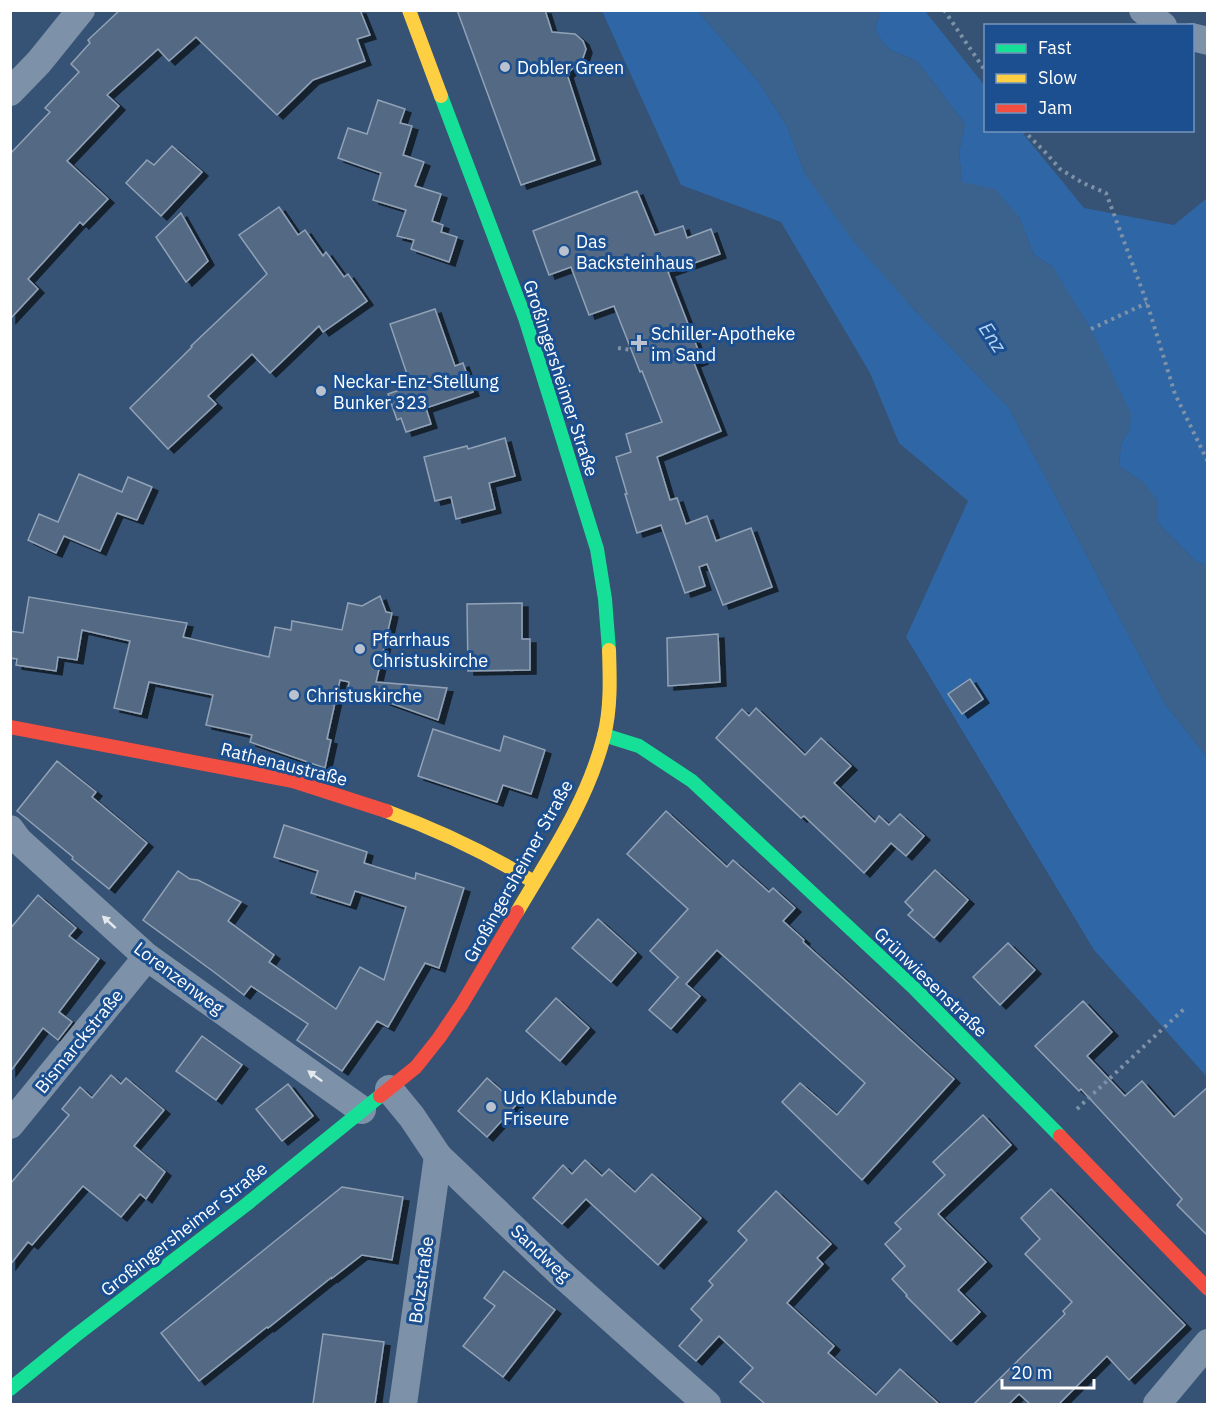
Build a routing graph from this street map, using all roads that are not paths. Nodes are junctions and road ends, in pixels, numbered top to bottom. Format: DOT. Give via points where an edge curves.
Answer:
graph roads {
  1 [pos="81,10"];
  2 [pos="409,10"];
  3 [pos="1143,10"];
  4 [pos="1160,24"];
  5 [pos="10,92"];
  6 [pos="10,727"];
  7 [pos="604,735"];
  8 [pos="10,829"];
  9 [pos="534,882"];
  10 [pos="147,957"];
  11 [pos="388,1089"];
  12 [pos="362,1110"];
  13 [pos="10,1125"];
  14 [pos="438,1155"];
  15 [pos="1208,1289"];
  16 [pos="1208,1343"];
  17 [pos="10,1389"];
  18 [pos="403,1404"];
  19 [pos="707,1404"];
  20 [pos="1157,1404"];
  1 -- 5 [label="street"];
  2 -- 7 [label="main road, Großingersheimer Straße" via="525,318 597,549 609,650 610,694"];
  3 -- 4 [label="street"];
  6 -- 9 [label="main road, Rathenaustraße" via="293,781 334,793 461,841"];
  7 -- 9 [label="main road, Großingersheimer Straße" via="591,778 574,814"];
  7 -- 15 [label="main road, Grünwiesenstraße" via="639,746 692,781 915,989"];
  10 -- 8 [label="street, Lorenzenweg, one-way"];
  9 -- 11 [label="main road, Großingersheimer Straße" via="439,1038 416,1067"];
  12 -- 10 [label="street, Lorenzenweg, one-way"];
  10 -- 13 [label="street, Bismarckstraße"];
  11 -- 12 [label="main road, Großingersheimer Straße"];
  11 -- 14 [label="street, Sandweg"];
  12 -- 17 [label="main road, Großingersheimer Straße"];
  14 -- 18 [label="street, Bolzstraße"];
  14 -- 19 [label="street, Sandweg"];
  16 -- 20 [label="street"];
}
